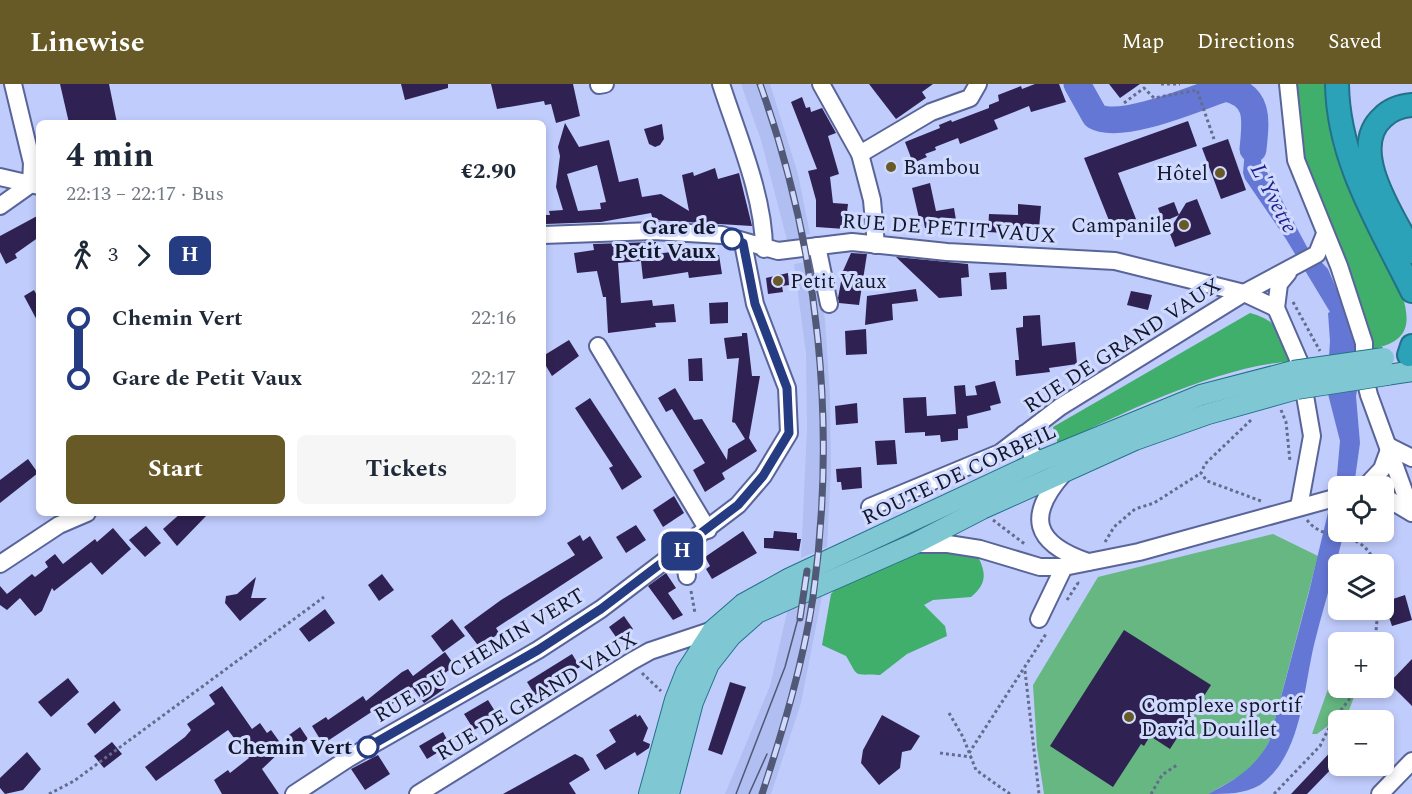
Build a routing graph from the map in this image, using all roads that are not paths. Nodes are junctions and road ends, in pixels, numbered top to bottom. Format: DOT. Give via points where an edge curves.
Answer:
graph roads {
  1 [pos="12,84"];
  2 [pos="721,84"];
  3 [pos="820,84"];
  4 [pos="978,84"];
  5 [pos="1288,84"];
  6 [pos="1337,84"];
  7 [pos="1412,105"];
  8 [pos="860,154"];
  9 [pos="0,177"];
  10 [pos="35,185"];
  11 [pos="0,206"];
  12 [pos="1326,234"];
  13 [pos="546,235"];
  14 [pos="743,243"];
  15 [pos="876,245"];
  16 [pos="817,246"];
  17 [pos="764,249"];
  18 [pos="1412,252"];
  19 [pos="1317,254"];
  20 [pos="1339,266"];
  21 [pos="1293,268"];
  22 [pos="1412,291"];
  23 [pos="1244,293"];
  24 [pos="829,304"];
  25 [pos="1276,308"];
  26 [pos="598,346"];
  27 [pos="1411,357"];
  28 [pos="1295,380"];
  29 [pos="1024,435"];
  30 [pos="1390,447"];
  31 [pos="1000,453"];
  32 [pos="1412,458"];
  33 [pos="1040,462"];
  34 [pos="1064,473"];
  35 [pos="1375,476"];
  36 [pos="986,485"];
  37 [pos="1328,500"];
  38 [pos="1394,502"];
  39 [pos="870,507"];
  40 [pos="1299,507"];
  41 [pos="1412,513"];
  42 [pos="80,516"];
  43 [pos="708,530"];
  44 [pos="914,544"];
  45 [pos="683,549"];
  46 [pos="1089,562"];
  47 [pos="0,564"];
  48 [pos="1064,567"];
  49 [pos="833,569"];
  50 [pos="687,576"];
  51 [pos="1039,619"];
  52 [pos="713,630"];
  53 [pos="512,751"];
  54 [pos="1412,761"];
  55 [pos="294,794"];
  56 [pos="418,794"];
  57 [pos="439,794"];
  58 [pos="649,794"];
  59 [pos="669,794"];
  60 [pos="1380,794"];
  1 -- 10 [label="street"];
  2 -- 17 [label="street" via="755,195"];
  3 -- 8 [label="street"];
  4 -- 8 [label="street" via="970,98 931,112"];
  5 -- 12 [label="street" via="1296,160"];
  6 -- 22 [label="highway" via="1339,117 1352,167"];
  7 -- 18 [label="highway" via="1396,108 1380,119 1370,136 1369,156 1376,180"];
  8 -- 15 [label="street" via="872,200"];
  9 -- 10 [label="street"];
  10 -- 11 [label="street"];
  12 -- 19 [label="street"];
  12 -- 20 [label="street"];
  13 -- 14 [label="street, RUE DE PETIT VAUX" via="653,231 722,235"];
  14 -- 17 [label="street, RUE DE PETIT VAUX"];
  14 -- 43 [label="street, RUE DU CHEMIN VERT" via="755,304 787,388 789,433 763,476 738,505"];
  15 -- 16 [label="street, RUE DE PETIT VAUX" via="852,242"];
  15 -- 23 [label="street, RUE DE PETIT VAUX" via="1115,261"];
  16 -- 17 [label="street, RUE DE PETIT VAUX" via="785,252"];
  16 -- 24 [label="street"];
  19 -- 20 [label="street"];
  19 -- 21 [label="street, RUE DE GRAND VAUX"];
  20 -- 30 [label="street" via="1364,342 1368,395"];
  21 -- 23 [label="street, RUE DE GRAND VAUX"];
  21 -- 25 [label="street" via="1279,284"];
  23 -- 25 [label="street, RUE DE PETIT VAUX"];
  23 -- 29 [label="street, RUE DE GRAND VAUX" via="1059,407"];
  25 -- 40 [label="street" via="1299,362 1311,418 1312,436"];
  26 -- 43 [label="street"];
  27 -- 28 [label="main road, ROUTE DE CORBEIL, bridge" via="1386,367"];
  28 -- 33 [label="main road, ROUTE DE CORBEIL" via="1201,395"];
  28 -- 34 [label="main road, ROUTE DE CORBEIL" via="1146,436"];
  29 -- 31 [label="street, RUE DE GRAND VAUX"];
  29 -- 33 [label="street, RUE DE GRAND VAUX" via="1032,455"];
  30 -- 32 [label="street"];
  30 -- 35 [label="street"];
  30 -- 41 [label="street"];
  31 -- 36 [label="street, RUE DE GRAND VAUX"];
  31 -- 39 [label="street, RUE DE GRAND VAUX"];
  33 -- 36 [label="main road, ROUTE DE CORBEIL"];
  34 -- 44 [label="main road, ROUTE DE CORBEIL"];
  34 -- 46 [label="street" via="1049,490 1040,510 1041,529 1050,543 1066,555"];
  36 -- 49 [label="main road, ROUTE DE CORBEIL"];
  37 -- 40 [label="street"];
  38 -- 41 [label="street"];
  40 -- 46 [label="street"];
  42 -- 47 [label="street" via="59,525"];
  43 -- 45 [label="street, RUE DU CHEMIN VERT"];
  44 -- 48 [label="street" via="948,544 1040,567"];
  44 -- 49 [label="main road, ROUTE DE CORBEIL"];
  45 -- 50 [label="street"];
  45 -- 55 [label="street, RUE DU CHEMIN VERT" via="538,650 349,758"];
  46 -- 48 [label="street"];
  48 -- 51 [label="street"];
  49 -- 52 [label="main road, ROUTE DE CORBEIL" via="742,604"];
  49 -- 59 [label="main road, ROUTE DE CORBEIL" via="756,613 730,636 709,664 693,702"];
  52 -- 56 [label="street, RUE DE GRAND VAUX" via="632,661"];
  52 -- 58 [label="main road, ROUTE DE CORBEIL" via="686,672 675,700"];
  53 -- 57 [label="street"];
  54 -- 60 [label="street"];
}
